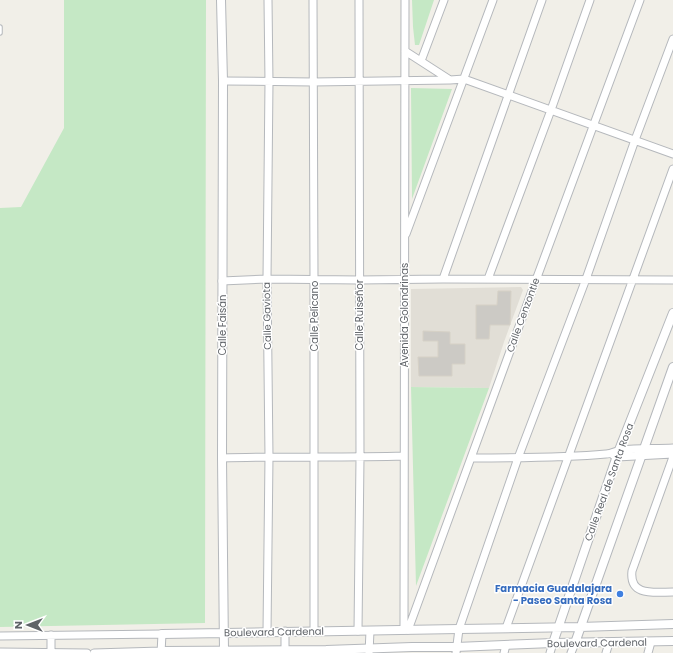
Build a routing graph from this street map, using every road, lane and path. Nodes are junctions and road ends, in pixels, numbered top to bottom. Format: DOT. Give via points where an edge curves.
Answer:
graph roads {
  1 [pos="221,0"];
  2 [pos="268,0"];
  3 [pos="313,0"];
  4 [pos="359,0"];
  5 [pos="405,0"];
  6 [pos="444,0"];
  7 [pos="493,0"];
  8 [pos="542,0"];
  9 [pos="590,0"];
  10 [pos="640,0"];
  11 [pos="0,27"];
  12 [pos="0,33"];
  13 [pos="673,39"];
  14 [pos="405,51"];
  15 [pos="421,61"];
  16 [pos="464,79"];
  17 [pos="450,80"];
  18 [pos="359,81"];
  19 [pos="405,81"];
  20 [pos="223,82"];
  21 [pos="269,82"];
  22 [pos="313,82"];
  23 [pos="509,94"];
  24 [pos="551,110"];
  25 [pos="593,126"];
  26 [pos="635,140"];
  27 [pos="673,154"];
  28 [pos="673,169"];
  29 [pos="404,238"];
  30 [pos="267,279"];
  31 [pos="314,279"];
  32 [pos="404,279"];
  33 [pos="442,279"];
  34 [pos="488,279"];
  35 [pos="634,279"];
  36 [pos="359,280"];
  37 [pos="536,280"];
  38 [pos="586,280"];
  39 [pos="673,280"];
  40 [pos="222,281"];
  41 [pos="673,313"];
  42 [pos="673,367"];
  43 [pos="673,448"];
  44 [pos="643,452"];
  45 [pos="618,453"];
  46 [pos="268,456"];
  47 [pos="404,456"];
  48 [pos="568,456"];
  49 [pos="673,456"];
  50 [pos="314,457"];
  51 [pos="222,458"];
  52 [pos="360,458"];
  53 [pos="472,458"];
  54 [pos="518,458"];
  55 [pos="673,592"];
  56 [pos="673,624"];
  57 [pos="580,627"];
  58 [pos="459,628"];
  59 [pos="506,628"];
  60 [pos="558,628"];
  61 [pos="406,630"];
  62 [pos="314,631"];
  63 [pos="358,631"];
  64 [pos="370,631"];
  65 [pos="224,632"];
  66 [pos="267,632"];
  67 [pos="285,632"];
  68 [pos="51,634"];
  69 [pos="162,634"];
  70 [pos="0,636"];
  71 [pos="575,642"];
  72 [pos="651,642"];
  73 [pos="673,642"];
  74 [pos="553,643"];
  75 [pos="609,643"];
  76 [pos="505,649"];
  77 [pos="412,650"];
  78 [pos="456,650"];
  79 [pos="224,651"];
  80 [pos="326,651"];
  81 [pos="369,651"];
  82 [pos="0,652"];
  83 [pos="161,652"];
  84 [pos="204,652"];
  85 [pos="244,652"];
  86 [pos="285,652"];
  87 [pos="12,653"];
  88 [pos="51,653"];
  89 [pos="87,653"];
  90 [pos="94,653"];
  91 [pos="550,653"];
  92 [pos="571,653"];
  93 [pos="606,653"];
  94 [pos="648,653"];
  1 -- 20 [label="street, Calle Faisán"];
  2 -- 21 [label="street, Calle Gaviota"];
  3 -- 22 [label="street, Calle Pelícano"];
  4 -- 18 [label="street, Calle Ruiseñor"];
  5 -- 14 [label="street, Avenida Golondrinas"];
  6 -- 15 [label="street"];
  7 -- 16 [label="street"];
  8 -- 23 [label="street"];
  9 -- 24 [label="street"];
  10 -- 25 [label="street, Calle Cenzontle"];
  11 -- 12 [label="lane"];
  13 -- 26 [label="street"];
  14 -- 15 [label="street"];
  14 -- 19 [label="street, Avenida Golondrinas"];
  15 -- 17 [label="street"];
  16 -- 17 [label="street"];
  16 -- 23 [label="street"];
  16 -- 29 [label="street"];
  17 -- 19 [label="street"];
  18 -- 19 [label="street"];
  18 -- 22 [label="street"];
  18 -- 36 [label="street, Calle Ruiseñor"];
  19 -- 29 [label="street, Avenida Golondrinas"];
  20 -- 21 [label="street"];
  20 -- 40 [label="street, Calle Faisán"];
  21 -- 22 [label="street"];
  21 -- 30 [label="street, Calle Gaviota"];
  22 -- 31 [label="street, Calle Pelícano"];
  23 -- 24 [label="street"];
  23 -- 33 [label="street"];
  24 -- 25 [label="street"];
  24 -- 34 [label="street"];
  25 -- 26 [label="street"];
  25 -- 37 [label="street, Calle Cenzontle"];
  26 -- 27 [label="street"];
  26 -- 38 [label="street"];
  28 -- 35 [label="street"];
  29 -- 32 [label="street, Avenida Golondrinas"];
  30 -- 31 [label="street"];
  30 -- 40 [label="street"];
  30 -- 46 [label="street, Calle Gaviota"];
  31 -- 36 [label="street"];
  31 -- 50 [label="street, Calle Pelícano"];
  32 -- 33 [label="street"];
  32 -- 36 [label="street"];
  32 -- 47 [label="street, Avenida Golondrinas"];
  33 -- 34 [label="street"];
  34 -- 37 [label="street"];
  35 -- 38 [label="street"];
  35 -- 39 [label="street"];
  35 -- 48 [label="street"];
  36 -- 52 [label="street, Calle Ruiseñor"];
  37 -- 38 [label="street"];
  37 -- 53 [label="street, Calle Cenzontle"];
  38 -- 54 [label="street"];
  40 -- 51 [label="street, Calle Faisán"];
  41 -- 45 [label="street, Calle Real de Santa Rosa"];
  42 -- 44 [label="street"];
  43 -- 44 [label="street"];
  44 -- 45 [label="street"];
  44 -- 49 [label="street"];
  44 -- 57 [label="street"];
  45 -- 48 [label="street"];
  45 -- 60 [label="street, Calle Real de Santa Rosa"];
  46 -- 50 [label="street"];
  46 -- 51 [label="street"];
  46 -- 66 [label="street, Calle Gaviota"];
  47 -- 52 [label="street"];
  47 -- 61 [label="street, Avenida Golondrinas"];
  48 -- 54 [label="street"];
  48 -- 59 [label="street"];
  49 -- 55 [label="street" via="632,571 633,582 638,589"];
  50 -- 52 [label="street"];
  50 -- 62 [label="street, Calle Pelícano"];
  51 -- 65 [label="street, Calle Faisán"];
  52 -- 63 [label="street, Calle Ruiseñor"];
  53 -- 54 [label="street"];
  53 -- 61 [label="street, Calle Cenzontle"];
  54 -- 58 [label="street"];
  56 -- 57 [label="street, Boulevard Cardenal"];
  57 -- 60 [label="street, Boulevard Cardenal"];
  57 -- 71 [label="street"];
  58 -- 59 [label="street, Boulevard Cardenal"];
  58 -- 61 [label="street, Boulevard Cardenal"];
  58 -- 78 [label="street"];
  59 -- 60 [label="street, Boulevard Cardenal"];
  60 -- 74 [label="street, Calle Real de Santa Rosa"];
  61 -- 64 [label="street, Boulevard Cardenal"];
  62 -- 63 [label="street, Boulevard Cardenal"];
  62 -- 67 [label="street, Boulevard Cardenal"];
  63 -- 64 [label="street, Boulevard Cardenal"];
  64 -- 81 [label="street"];
  65 -- 66 [label="street, Boulevard Cardenal"];
  65 -- 69 [label="street, Boulevard Cardenal"];
  65 -- 79 [label="street, Calle Faisán"];
  66 -- 67 [label="street, Boulevard Cardenal"];
  67 -- 86 [label="street"];
  68 -- 69 [label="street"];
  68 -- 70 [label="street"];
  68 -- 88 [label="street"];
  69 -- 83 [label="street"];
  71 -- 74 [label="street, Boulevard Cardenal"];
  71 -- 75 [label="street, Boulevard Cardenal"];
  71 -- 92 [label="street"];
  72 -- 73 [label="street, Boulevard Cardenal"];
  72 -- 75 [label="street, Boulevard Cardenal"];
  72 -- 94 [label="street"];
  74 -- 76 [label="street, Boulevard Cardenal"];
  74 -- 91 [label="street, Calle Real de Santa Rosa"];
  75 -- 93 [label="street"];
  76 -- 78 [label="street, Boulevard Cardenal"];
  77 -- 78 [label="street, Boulevard Cardenal"];
  77 -- 81 [label="street, Boulevard Cardenal"];
  79 -- 84 [label="street, Boulevard Cardenal"];
  79 -- 85 [label="street, Boulevard Cardenal"];
  80 -- 81 [label="street, Boulevard Cardenal"];
  80 -- 86 [label="street, Boulevard Cardenal"];
  82 -- 87 [label="street"];
  83 -- 84 [label="street, Boulevard Cardenal"];
  83 -- 90 [label="street"];
  85 -- 86 [label="street, Boulevard Cardenal"];
  87 -- 88 [label="street"];
  88 -- 89 [label="street"];
}
